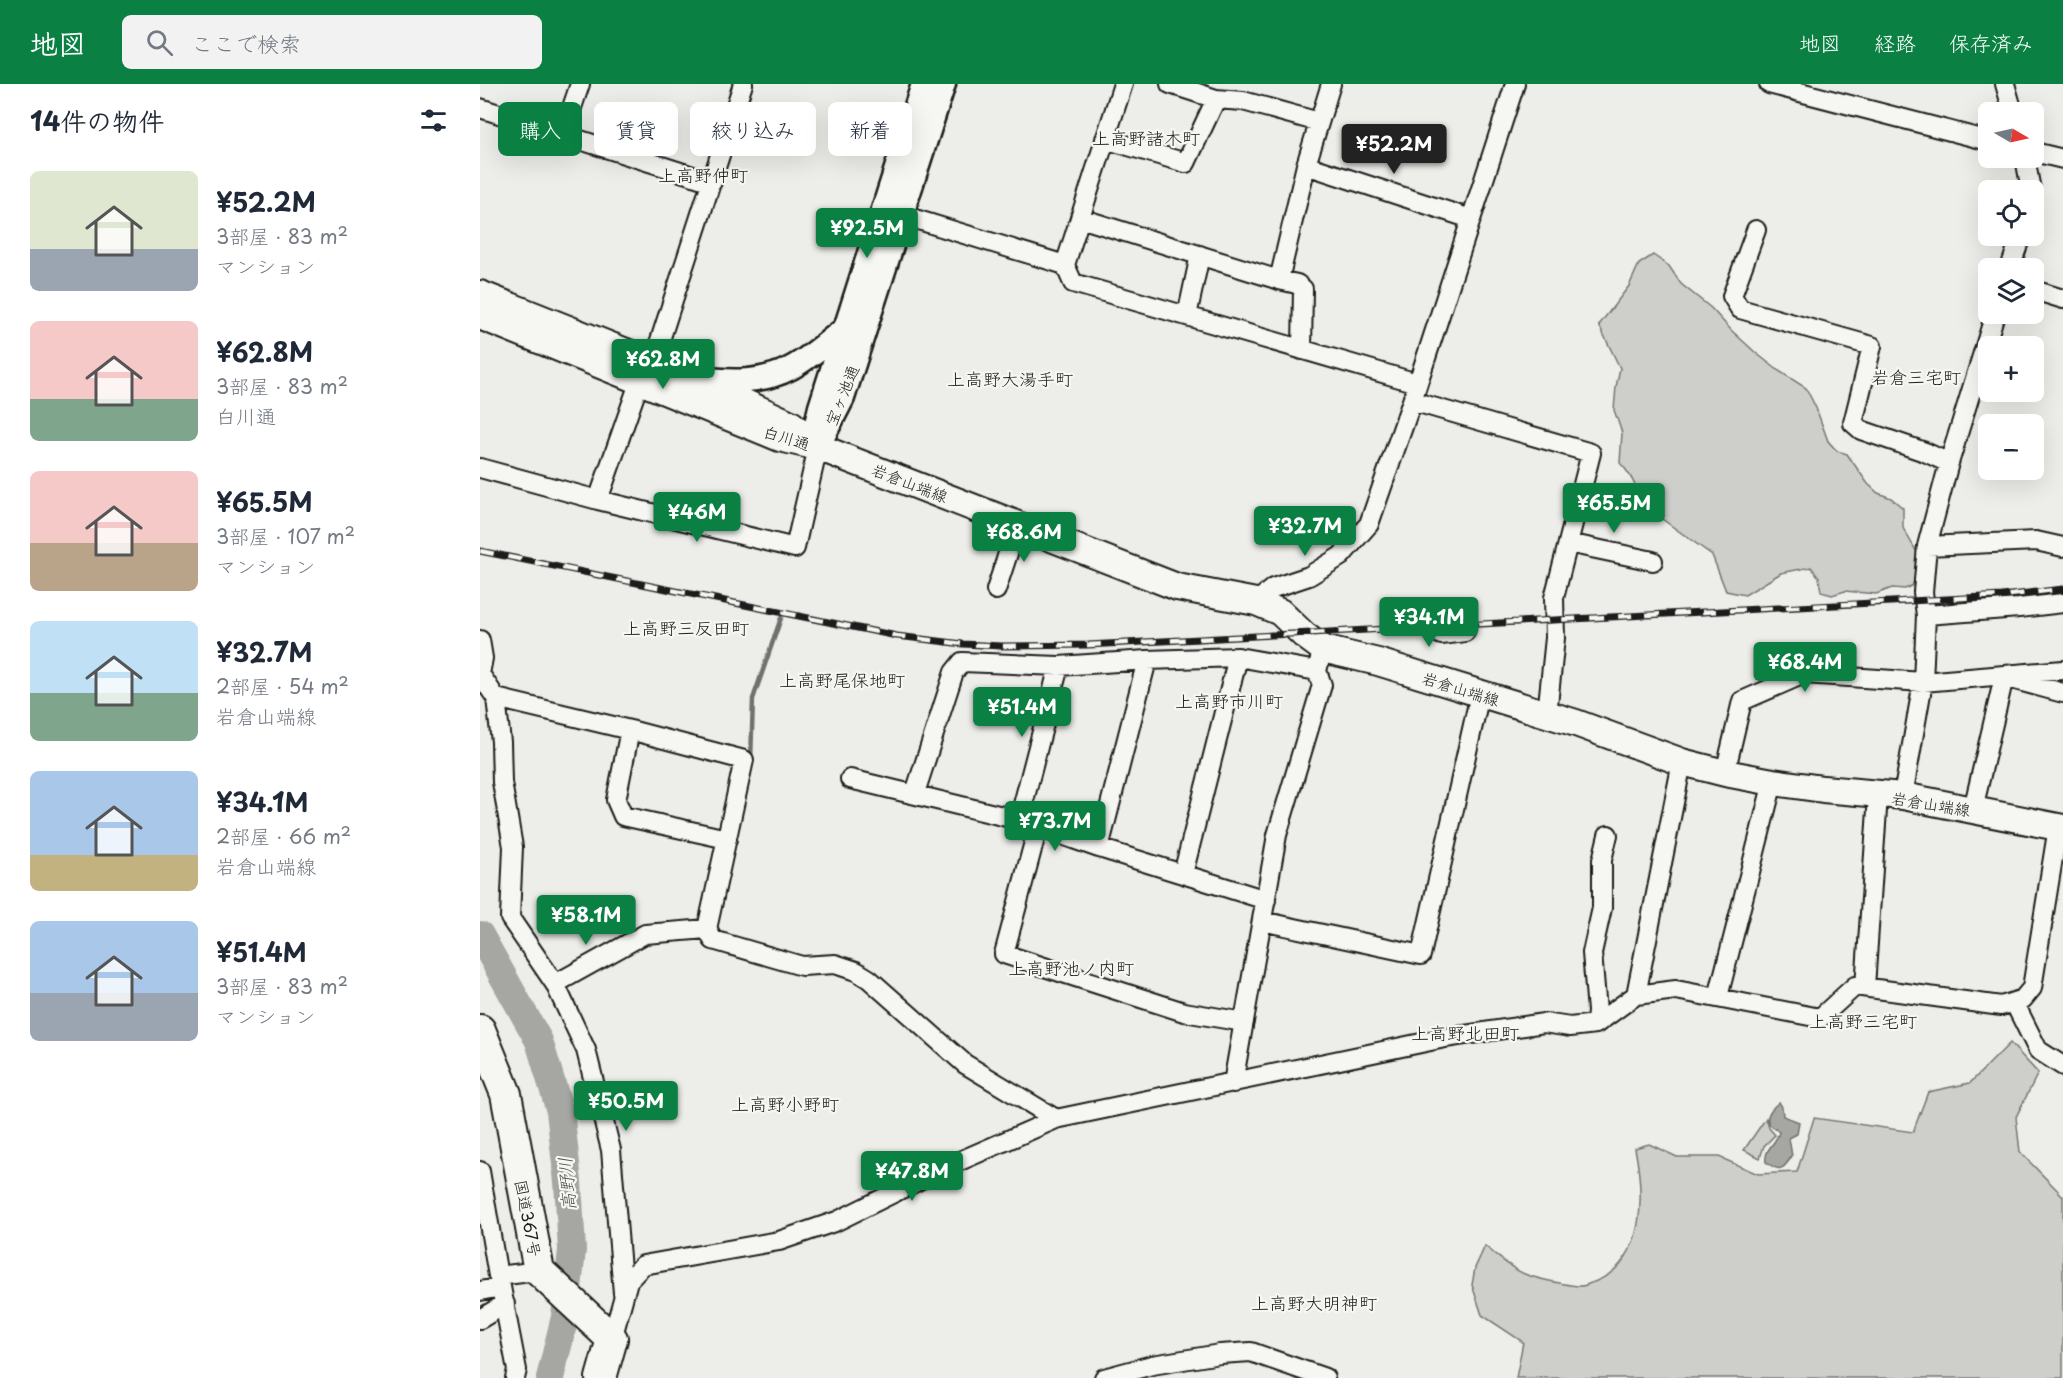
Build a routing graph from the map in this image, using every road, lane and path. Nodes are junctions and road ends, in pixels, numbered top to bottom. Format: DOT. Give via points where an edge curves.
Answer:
graph roads {
  1 [pos="580,84"];
  2 [pos="743,84"];
  3 [pos="923,84"];
  4 [pos="944,84"];
  5 [pos="1170,84"];
  6 [pos="1331,84"];
  7 [pos="1515,84"];
  8 [pos="1769,84"];
  9 [pos="2005,84"];
  10 [pos="1119,85"];
  11 [pos="1216,99"];
  12 [pos="574,102"];
  13 [pos="2010,102"];
  14 [pos="480,108"];
  15 [pos="498,114"];
  16 [pos="1319,122"];
  17 [pos="1978,138"];
  18 [pos="1105,139"];
  19 [pos="582,140"];
  20 [pos="2044,154"];
  21 [pos="2063,159"];
  22 [pos="1306,165"];
  23 [pos="712,182"];
  24 [pos="893,212"];
  25 [pos="1080,218"];
  26 [pos="1471,219"];
  27 [pos="1756,230"];
  28 [pos="1200,255"];
  29 [pos="1065,265"];
  30 [pos="1279,280"];
  31 [pos="2044,293"];
  32 [pos="480,294"];
  33 [pos="2063,299"];
  34 [pos="480,316"];
  35 [pos="1187,316"];
  36 [pos="1992,324"];
  37 [pos="844,329"];
  38 [pos="1302,350"];
  39 [pos="647,371"];
  40 [pos="689,377"];
  41 [pos="1418,383"];
  42 [pos="1412,402"];
  43 [pos="818,447"];
  44 [pos="1949,463"];
  45 [pos="480,468"];
  46 [pos="598,500"];
  47 [pos="1017,525"];
  48 [pos="1568,543"];
  49 [pos="1927,546"];
  50 [pos="2063,547"];
  51 [pos="1653,561"];
  52 [pos="996,590"];
  53 [pos="1256,602"];
  54 [pos="2063,603"];
  55 [pos="1440,609"];
  56 [pos="1926,615"];
  57 [pos="1465,632"];
  58 [pos="480,640"];
  59 [pos="1238,657"];
  60 [pos="1147,660"];
  61 [pos="1320,660"];
  62 [pos="1059,666"];
  63 [pos="2063,670"];
  64 [pos="2004,677"];
  65 [pos="1923,682"];
  66 [pos="2063,693"];
  67 [pos="1480,694"];
  68 [pos="496,698"];
  69 [pos="1547,714"];
  70 [pos="630,730"];
  71 [pos="1682,762"];
  72 [pos="1725,773"];
  73 [pos="850,779"];
  74 [pos="1773,782"];
  75 [pos="915,793"];
  76 [pos="1878,795"];
  77 [pos="1903,796"];
  78 [pos="1973,809"];
  79 [pos="1019,820"];
  80 [pos="1038,827"];
  81 [pos="2061,827"];
  82 [pos="1608,835"];
  83 [pos="727,839"];
  84 [pos="1099,848"];
  85 [pos="1183,874"];
  86 [pos="1266,900"];
  87 [pos="1262,921"];
  88 [pos="707,929"];
  89 [pos="555,984"];
  90 [pos="1865,987"];
  91 [pos="1636,994"];
  92 [pos="1718,997"];
  93 [pos="2014,1002"];
  94 [pos="1244,1022"];
  95 [pos="1596,1024"];
  96 [pos="480,1030"];
  97 [pos="2060,1056"];
  98 [pos="1233,1083"];
  99 [pos="1056,1119"];
  100 [pos="480,1171"];
  101 [pos="541,1274"];
  102 [pos="501,1289"];
  103 [pos="480,1291"];
  104 [pos="624,1298"];
  105 [pos="480,1319"];
  106 [pos="607,1334"];
  107 [pos="515,1378"];
  108 [pos="601,1378"];
  109 [pos="1104,1378"];
  110 [pos="1325,1378"];
  1 -- 12 [label="street"];
  2 -- 23 [label="street"];
  3 -- 24 [label="street, 宝ヶ池通"];
  4 -- 24 [label="street, 宝ヶ池通"];
  5 -- 11 [label="street"];
  6 -- 16 [label="street"];
  7 -- 26 [label="street"];
  8 -- 17 [label="street"];
  9 -- 13 [label="street"];
  10 -- 18 [label="street"];
  11 -- 16 [label="street"];
  11 -- 18 [label="street" via="1186,163"];
  14 -- 15 [label="street"];
  16 -- 22 [label="street"];
  18 -- 25 [label="street"];
  19 -- 23 [label="street"];
  20 -- 21 [label="street"];
  22 -- 26 [label="street"];
  22 -- 30 [label="street"];
  23 -- 39 [label="street"];
  24 -- 29 [label="street"];
  24 -- 37 [label="street, 宝ヶ池通"];
  24 -- 43 [label="street, 宝ヶ池通" via="843,398"];
  25 -- 28 [label="street"];
  25 -- 29 [label="street"];
  26 -- 41 [label="street"];
  27 -- 44 [label="street" via="1732,296 1740,309 1872,346 1853,423"];
  28 -- 30 [label="street"];
  28 -- 35 [label="street"];
  29 -- 35 [label="street" via="1073,283"];
  30 -- 38 [label="street" via="1303,289"];
  31 -- 33 [label="street"];
  32 -- 39 [label="main road, 白川通"];
  34 -- 39 [label="main road, 白川通"];
  35 -- 38 [label="street"];
  36 -- 44 [label="street"];
  37 -- 40 [label="street" via="791,368 761,378 732,382"];
  37 -- 43 [label="street, 宝ヶ池通" via="816,424"];
  38 -- 41 [label="street"];
  39 -- 40 [label="main road, 白川通"];
  39 -- 43 [label="main road, 白川通" via="780,438"];
  39 -- 46 [label="street"];
  40 -- 43 [label="main road, 白川通" via="791,424"];
  41 -- 42 [label="street"];
  42 -- 48 [label="street" via="1591,453"];
  42 -- 53 [label="street" via="1369,524 1341,556 1309,576 1273,588"];
  43 -- 46 [label="street" via="795,548"];
  43 -- 47 [label="main road, 岩倉山端線"];
  44 -- 49 [label="street"];
  45 -- 46 [label="street"];
  47 -- 52 [label="street"];
  47 -- 53 [label="main road, 岩倉山端線" via="1177,587"];
  48 -- 51 [label="street"];
  48 -- 69 [label="street" via="1554,598 1555,638"];
  49 -- 50 [label="street" via="2036,541"];
  49 -- 56 [label="street" via="1923,592"];
  53 -- 61 [label="main road, 岩倉山端線" via="1280,612 1304,635"];
  54 -- 56 [label="street"];
  55 -- 57 [label="street" via="1442,635"];
  56 -- 65 [label="street"];
  58 -- 68 [label="street" via="480,674"];
  59 -- 60 [label="street"];
  59 -- 61 [label="street"];
  59 -- 85 [label="street"];
  60 -- 62 [label="street"];
  60 -- 84 [label="street"];
  61 -- 67 [label="main road, 岩倉山端線" via="1378,662"];
  61 -- 86 [label="street" via="1322,685 1277,835"];
  62 -- 75 [label="street" via="962,662 954,672"];
  62 -- 79 [label="street"];
  63 -- 64 [label="street"];
  64 -- 65 [label="street"];
  64 -- 66 [label="street"];
  64 -- 78 [label="street"];
  65 -- 72 [label="street" via="1804,674 1742,701"];
  65 -- 77 [label="street"];
  67 -- 69 [label="main road, 岩倉山端線"];
  67 -- 87 [label="street" via="1422,955"];
  68 -- 70 [label="street"];
  68 -- 89 [label="street" via="502,782 513,847 510,918"];
  69 -- 71 [label="main road, 岩倉山端線"];
  70 -- 83 [label="street" via="616,800 623,816"];
  70 -- 83 [label="street" via="744,760"];
  71 -- 72 [label="main road, 岩倉山端線"];
  71 -- 91 [label="street"];
  72 -- 74 [label="main road, 岩倉山端線"];
  73 -- 75 [label="street"];
  74 -- 76 [label="main road, 岩倉山端線"];
  74 -- 92 [label="street"];
  75 -- 79 [label="street"];
  76 -- 77 [label="main road, 岩倉山端線"];
  76 -- 90 [label="street"];
  77 -- 78 [label="main road, 岩倉山端線"];
  78 -- 81 [label="main road, 岩倉山端線"];
  79 -- 80 [label="street"];
  80 -- 84 [label="street"];
  80 -- 94 [label="street" via="1004,954 1184,1012"];
  81 -- 93 [label="street" via="2032,988 2023,999"];
  82 -- 95 [label="street" via="1602,860 1602,908 1592,953"];
  83 -- 88 [label="street"];
  84 -- 85 [label="street"];
  85 -- 86 [label="street"];
  86 -- 87 [label="street"];
  87 -- 94 [label="street"];
  88 -- 89 [label="street" via="645,934"];
  88 -- 99 [label="street" via="713,940 802,966 835,964 856,971 965,1064"];
  89 -- 104 [label="street" via="586,1050 611,1150"];
  90 -- 92 [label="street" via="1855,986 1820,1018"];
  90 -- 93 [label="street" via="2001,1006"];
  91 -- 92 [label="street" via="1676,990"];
  91 -- 95 [label="street"];
  93 -- 97 [label="street" via="2038,1050"];
  94 -- 98 [label="street"];
  95 -- 98 [label="street" via="1570,1027 1544,1023 1444,1038"];
  96 -- 101 [label="highway, 国道367号" via="506,1094"];
  98 -- 99 [label="street"];
  99 -- 104 [label="street" via="837,1221 779,1241 643,1265 628,1281"];
  100 -- 102 [label="street"];
  101 -- 102 [label="street"];
  101 -- 106 [label="highway, 国道367号"];
  102 -- 103 [label="street"];
  102 -- 105 [label="street"];
  102 -- 107 [label="street" via="517,1370"];
  104 -- 106 [label="street"];
  106 -- 108 [label="highway"];
  109 -- 110 [label="street" via="1152,1365 1251,1352"];
}
